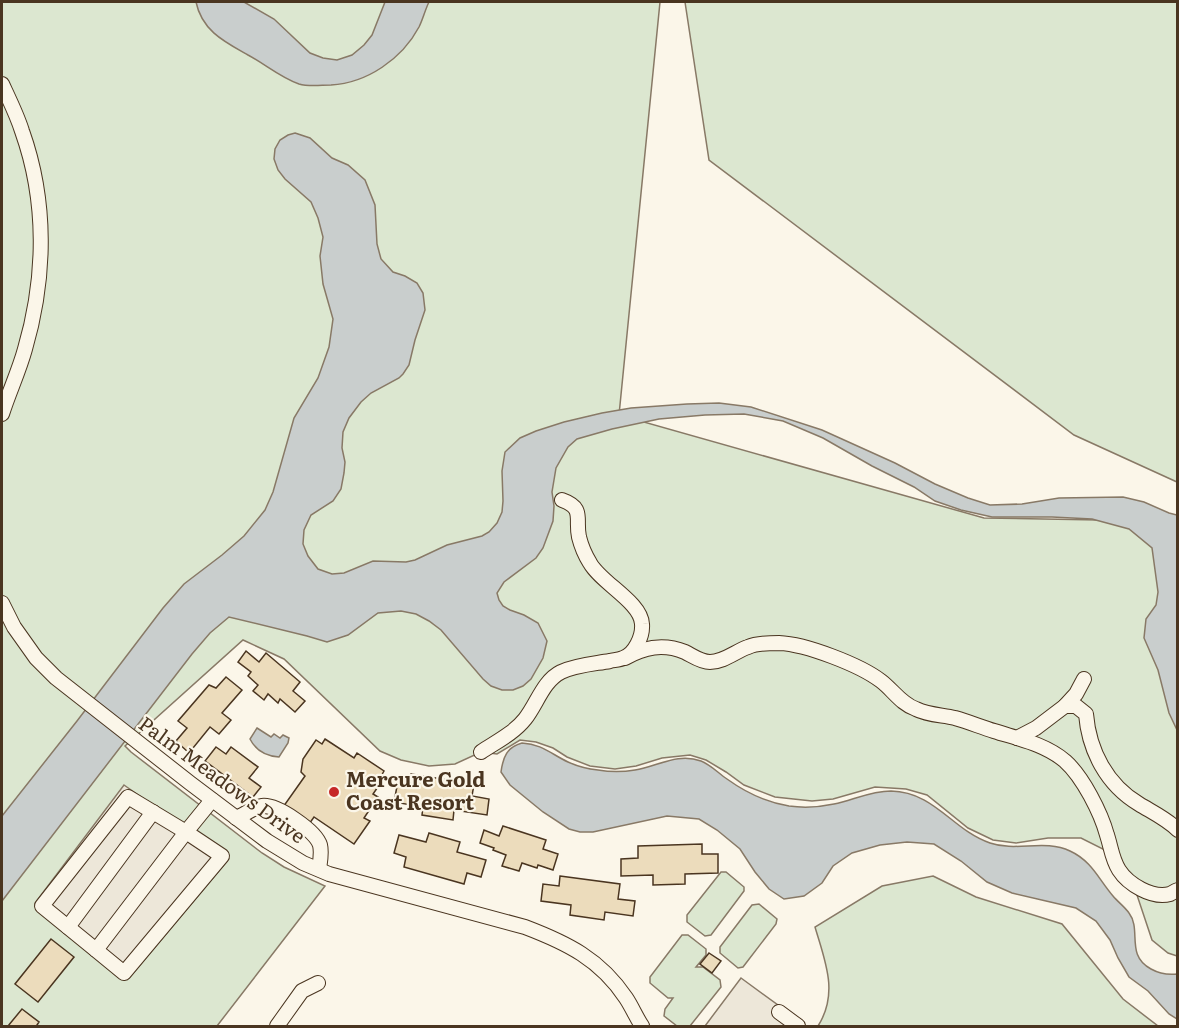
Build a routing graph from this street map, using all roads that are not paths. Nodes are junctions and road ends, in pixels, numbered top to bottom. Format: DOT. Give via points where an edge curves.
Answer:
graph roads {
  1 [pos="2,84"];
  2 [pos="2,414"];
  3 [pos="562,500"];
  4 [pos="2,603"];
  5 [pos="625,658"];
  6 [pos="1084,679"];
  7 [pos="1065,706"];
  8 [pos="1036,728"];
  9 [pos="1017,738"];
  10 [pos="1042,746"];
  11 [pos="482,752"];
  12 [pos="212,800"];
  13 [pos="153,812"];
  14 [pos="236,818"];
  15 [pos="1178,830"];
  16 [pos="186,832"];
  17 [pos="319,869"];
  18 [pos="1178,890"];
  19 [pos="68,927"];
  20 [pos="96,950"];
  21 [pos="318,983"];
  22 [pos="779,1011"];
  23 [pos="277,1026"];
  24 [pos="642,1026"];
  25 [pos="798,1026"];
  1 -- 2 [label="street" via="32,163 40,208 41,251 37,300"];
  3 -- 5 [label="street" via="576,507 580,539 590,564 641,616 641,636"];
  4 -- 12 [label="street, Palm Meadows Drive" via="36,658 56,678"];
  5 -- 9 [label="street" via="654,646 673,648 712,662 749,646 782,643 856,666 915,709"];
  5 -- 11 [label="street" via="556,674 525,720"];
  6 -- 7 [label="street"];
  7 -- 8 [label="street"];
  7 -- 15 [label="street" via="1076,706 1086,714 1101,767 1113,782 1125,795"];
  8 -- 9 [label="street"];
  8 -- 10 [label="street" via="1034,737"];
  9 -- 10 [label="street"];
  10 -- 18 [label="street" via="1065,761 1088,791 1107,833 1111,854 1126,878 1155,894"];
  12 -- 14 [label="street, Palm Meadows Drive"];
  12 -- 16 [label="street"];
  13 -- 16 [label="street"];
  13 -- 19 [label="street"];
  13 -- 19 [label="street" via="128,797 42,906"];
  14 -- 17 [label="street, Palm Meadows Drive" via="267,841"];
  14 -- 17 [label="street" via="262,806 275,808 310,831 320,844"];
  16 -- 20 [label="street"];
  16 -- 20 [label="street" via="222,856 124,973"];
  17 -- 24 [label="street, Palm Meadows Drive" via="556,939 580,951 607,974"];
  19 -- 20 [label="street"];
  21 -- 23 [label="street" via="302,991"];
  22 -- 25 [label="street"];
}
